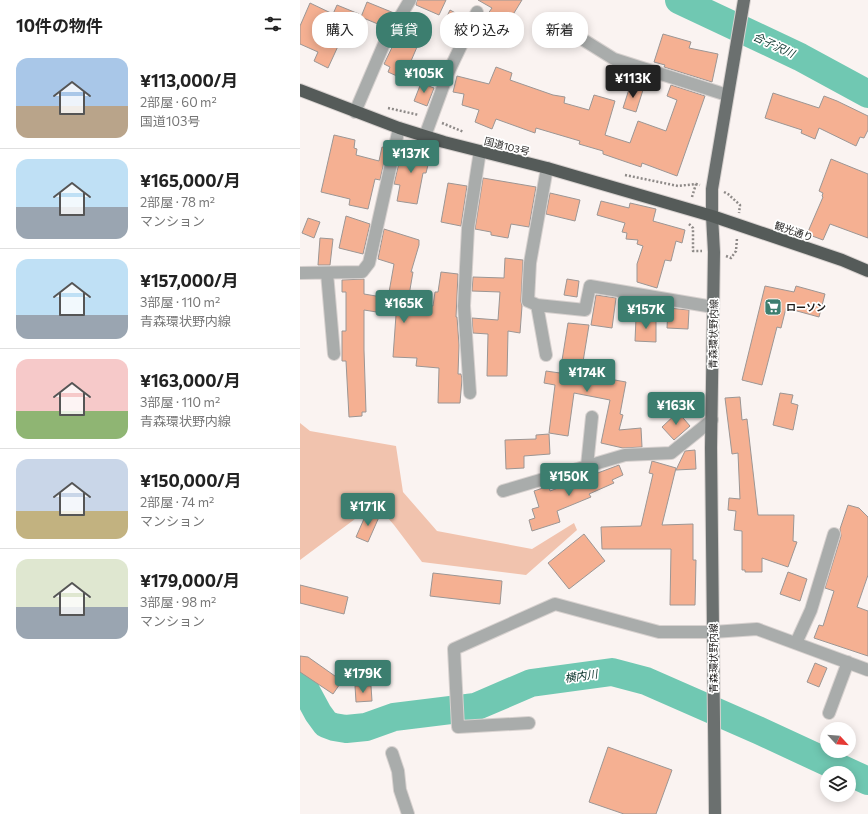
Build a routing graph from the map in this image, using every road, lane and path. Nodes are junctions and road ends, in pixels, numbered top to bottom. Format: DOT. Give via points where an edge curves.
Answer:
graph roads {
  1 [pos="410,0"];
  2 [pos="743,4"];
  3 [pos="588,43"];
  4 [pos="460,48"];
  5 [pos="300,90"];
  6 [pos="727,95"];
  7 [pos="355,112"];
  8 [pos="399,128"];
  9 [pos="425,136"];
  10 [pos="480,151"];
  11 [pos="547,168"];
  12 [pos="712,216"];
  13 [pos="868,271"];
  14 [pos="300,273"];
  15 [pos="327,273"];
  16 [pos="537,305"];
  17 [pos="713,307"];
  18 [pos="334,354"];
  19 [pos="546,355"];
  20 [pos="470,393"];
  21 [pos="592,417"];
  22 [pos="712,420"];
  23 [pos="587,466"];
  24 [pos="503,491"];
  25 [pos="834,534"];
  26 [pos="713,632"];
  27 [pos="796,643"];
  28 [pos="848,662"];
  29 [pos="868,670"];
  30 [pos="829,713"];
  31 [pos="529,724"];
  32 [pos="392,753"];
  33 [pos="408,814"];
  34 [pos="715,814"];
  1 -- 7 [label="street" via="384,44"];
  2 -- 6 [label="main road, 青森環状野内線"];
  3 -- 6 [label="street" via="614,59"];
  4 -- 9 [label="street"];
  5 -- 7 [label="highway, 国道103号"];
  6 -- 12 [label="main road, 青森環状野内線" via="712,189"];
  7 -- 8 [label="highway, 国道103号"];
  8 -- 9 [label="highway, 国道103号"];
  8 -- 15 [label="street" via="369,262 362,272"];
  9 -- 10 [label="highway, 国道103号"];
  10 -- 11 [label="highway, 国道103号"];
  10 -- 20 [label="street" via="468,228 464,306"];
  11 -- 12 [label="highway, 国道103号"];
  11 -- 16 [label="street" via="530,263 528,301"];
  12 -- 13 [label="highway, 観光通り"];
  12 -- 17 [label="main road, 青森環状野内線"];
  14 -- 15 [label="street"];
  15 -- 18 [label="street"];
  16 -- 17 [label="street" via="585,310 590,286"];
  16 -- 19 [label="street"];
  17 -- 22 [label="main road, 青森環状野内線"];
  21 -- 23 [label="street"];
  22 -- 23 [label="street" via="672,453 625,454"];
  22 -- 26 [label="main road, 青森環状野内線"];
  23 -- 24 [label="street"];
  25 -- 27 [label="street" via="811,610"];
  26 -- 27 [label="street" via="757,629"];
  26 -- 31 [label="street" via="659,632 555,604 454,649 458,727"];
  26 -- 34 [label="main road, 青森環状野内線"];
  27 -- 28 [label="street"];
  28 -- 29 [label="street"];
  28 -- 30 [label="street"];
  32 -- 33 [label="street"];
}
